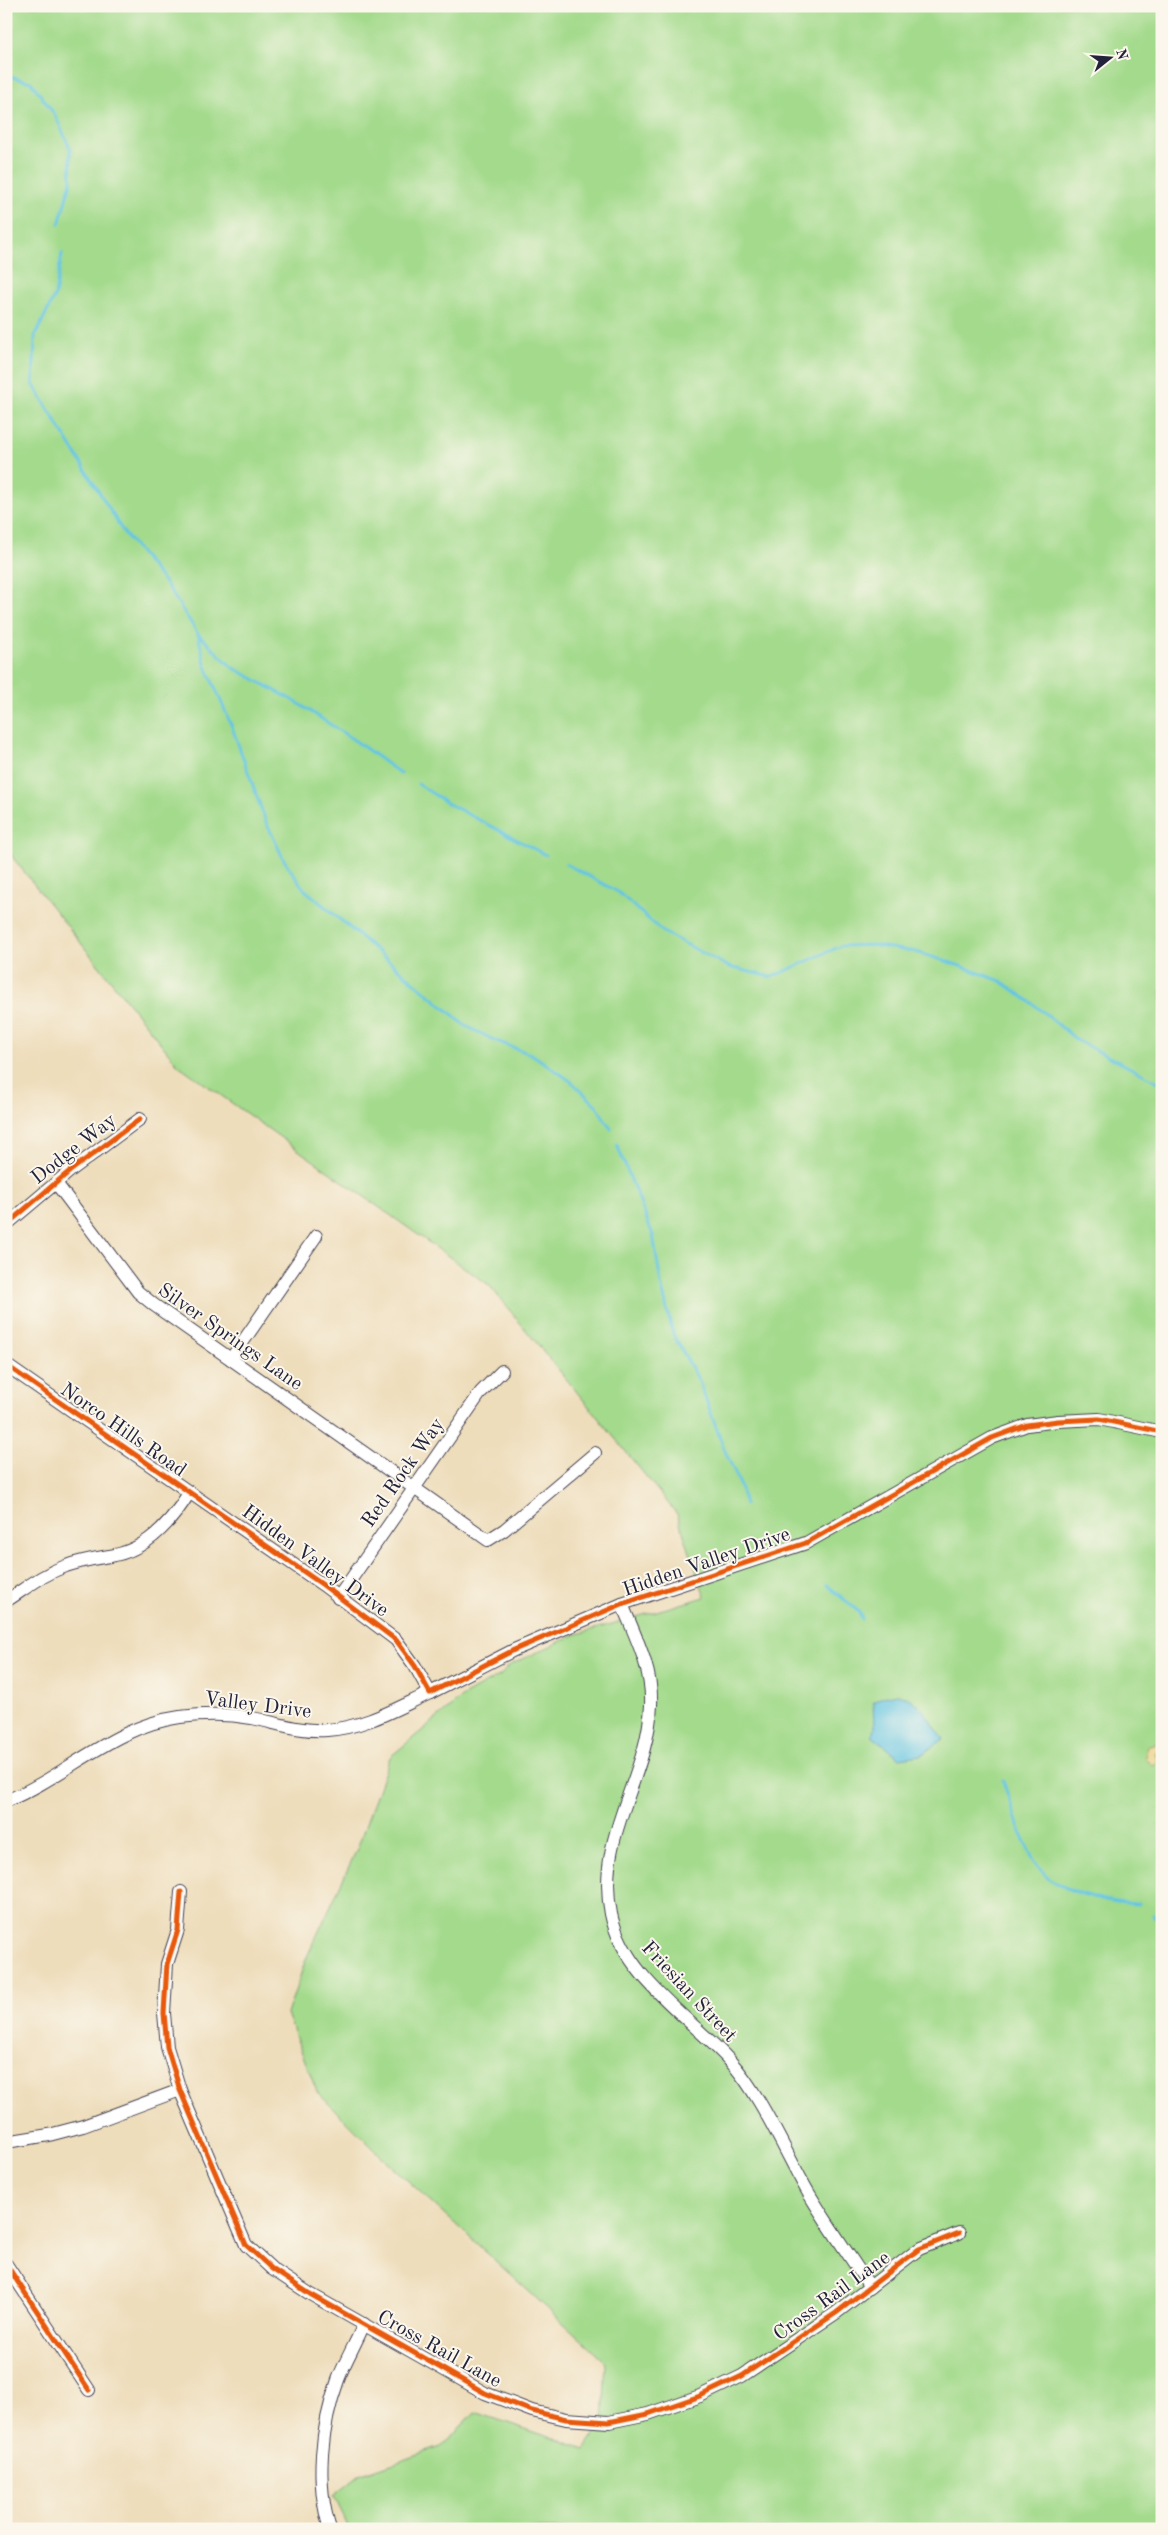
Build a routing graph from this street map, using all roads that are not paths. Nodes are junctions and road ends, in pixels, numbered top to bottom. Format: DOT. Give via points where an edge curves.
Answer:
graph roads {
  1 [pos="140,1119"];
  2 [pos="56,1184"];
  3 [pos="6,1225"];
  4 [pos="316,1236"];
  5 [pos="231,1359"];
  6 [pos="6,1365"];
  7 [pos="502,1371"];
  8 [pos="1162,1432"];
  9 [pos="595,1453"];
  10 [pos="414,1488"];
  11 [pos="189,1492"];
  12 [pos="225,1518"];
  13 [pos="338,1598"];
  14 [pos="6,1600"];
  15 [pos="622,1604"];
  16 [pos="430,1693"];
  17 [pos="6,1801"];
  18 [pos="181,1892"];
  19 [pos="180,2090"];
  20 [pos="6,2142"];
  21 [pos="959,2233"];
  22 [pos="6,2264"];
  23 [pos="870,2287"];
  24 [pos="364,2324"];
  25 [pos="89,2390"];
  26 [pos="330,2529"];
  1 -- 2 [label="street, Dodge Way"];
  2 -- 3 [label="street, Dodge Way"];
  2 -- 5 [label="street, Silver Springs Lane" via="138,1292"];
  4 -- 5 [label="street"];
  5 -- 10 [label="street, Silver Springs Lane"];
  6 -- 11 [label="street, Norco Hills Road"];
  7 -- 10 [label="street, Red Rock Way" via="482,1392"];
  8 -- 15 [label="street, Hidden Valley Drive" via="1099,1419 1027,1426 992,1438 806,1543"];
  9 -- 10 [label="street, Silver Springs Lane" via="488,1540"];
  10 -- 13 [label="street, Red Rock Way"];
  11 -- 12 [label="street, Norco Hills Road"];
  11 -- 14 [label="street" via="163,1529 142,1544 117,1555 90,1558 44,1574"];
  12 -- 13 [label="street, Hidden Valley Drive"];
  13 -- 16 [label="street, Hidden Valley Drive" via="396,1640"];
  15 -- 16 [label="street, Hidden Valley Drive" via="514,1650"];
  15 -- 23 [label="street, Friesian Street" via="648,1673 651,1704 648,1734 610,1849 608,1882 611,1914 619,1940 658,1990 731,2062"];
  16 -- 17 [label="street, Valley Drive" via="375,1719 351,1727 325,1730 304,1730 250,1718 207,1714 155,1722 131,1729"];
  18 -- 19 [label="street, Cross Rail Lane" via="178,1930 167,1964 164,2013 168,2047"];
  19 -- 20 [label="street" via="83,2126"];
  19 -- 24 [label="street, Cross Rail Lane" via="246,2245 310,2294"];
  21 -- 23 [label="street, Cross Rail Lane" via="919,2249"];
  22 -- 25 [label="street"];
  23 -- 24 [label="street, Cross Rail Lane" via="742,2376 700,2396 648,2414 609,2422 566,2419 532,2411 493,2396"];
  24 -- 26 [label="street" via="338,2381 327,2427 321,2468 322,2504"];
}
